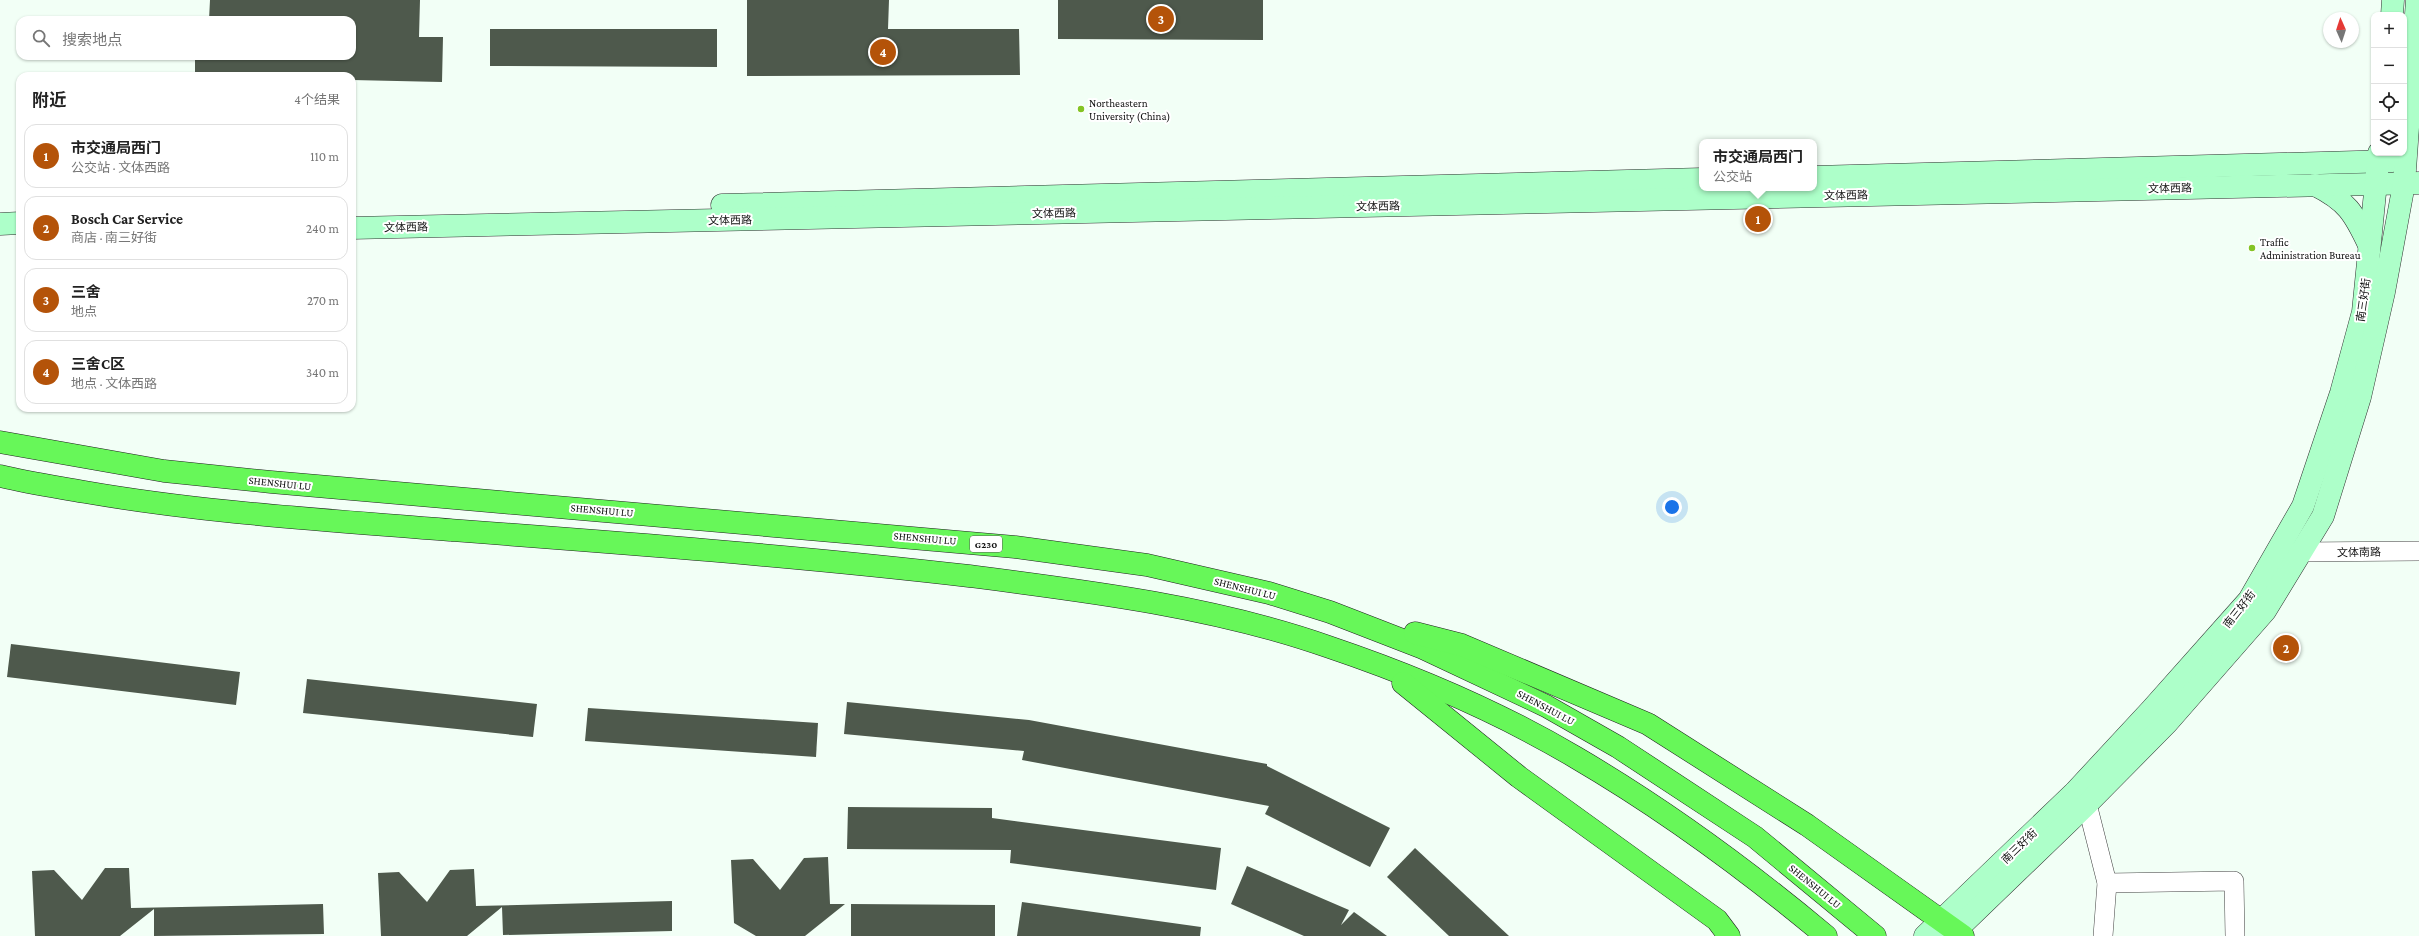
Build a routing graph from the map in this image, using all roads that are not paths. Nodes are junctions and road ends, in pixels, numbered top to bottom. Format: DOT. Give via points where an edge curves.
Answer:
graph roads {
  1 [pos="2393,0"];
  2 [pos="2417,0"];
  3 [pos="2392,12"];
  4 [pos="2378,157"];
  5 [pos="2405,160"];
  6 [pos="1817,176"];
  7 [pos="1699,179"];
  8 [pos="2375,183"];
  9 [pos="2411,183"];
  10 [pos="2315,185"];
  11 [pos="356,214"];
  12 [pos="16,223"];
  13 [pos="0,224"];
  14 [pos="356,228"];
  15 [pos="0,236"];
  16 [pos="16,236"];
  17 [pos="2370,245"];
  18 [pos="6,444"];
  19 [pos="7,478"];
  20 [pos="2419,551"];
  21 [pos="2299,552"];
  22 [pos="1330,612"];
  23 [pos="1387,669"];
  24 [pos="2087,804"];
  25 [pos="2107,882"];
  26 [pos="1953,930"];
  27 [pos="1872,932"];
  28 [pos="1729,936"];
  29 [pos="1826,936"];
  30 [pos="1925,936"];
  31 [pos="2103,936"];
  32 [pos="2235,936"];
  1 -- 3 [label="street"];
  2 -- 5 [label="street"];
  4 -- 5 [label="street, 文体西路"];
  4 -- 6 [label="street, 文体西路"];
  4 -- 8 [label="street, 南三好街"];
  5 -- 9 [label="street"];
  7 -- 11 [label="street, 文体西路"];
  8 -- 9 [label="street, 文体西路"];
  8 -- 10 [label="street, 文体西路"];
  8 -- 17 [label="street, 南三好街"];
  9 -- 21 [label="street" via="2360,396 2323,516"];
  10 -- 14 [label="street, 文体西路"];
  10 -- 17 [label="street" via="2344,203 2356,218"];
  12 -- 13 [label="street"];
  15 -- 16 [label="street"];
  17 -- 26 [label="street, 南三好街" via="2363,312 2341,392 2303,506 2249,600"];
  18 -- 22 [label="highway, SHENSHUI LU / G230" via="164,471 271,482 922,537 1076,554 1212,579"];
  19 -- 23 [label="highway" via="164,505 240,514 788,558 1026,583 1166,605 1327,646"];
  20 -- 21 [label="street, 文体南路"];
  21 -- 24 [label="street" via="2265,611 2167,722"];
  22 -- 26 [label="highway" via="1462,645 1648,724 1807,825"];
  22 -- 27 [label="highway, SHENSHUI LU / G230" via="1484,675 1618,746 1755,837"];
  23 -- 28 [label="highway" via="1518,777 1717,920"];
  23 -- 29 [label="highway" via="1457,697 1572,755 1733,861"];
  24 -- 25 [label="street"];
  24 -- 26 [label="street"];
  25 -- 31 [label="street"];
  25 -- 32 [label="street" via="2234,881"];
  26 -- 30 [label="street, 南三好街"];
}
